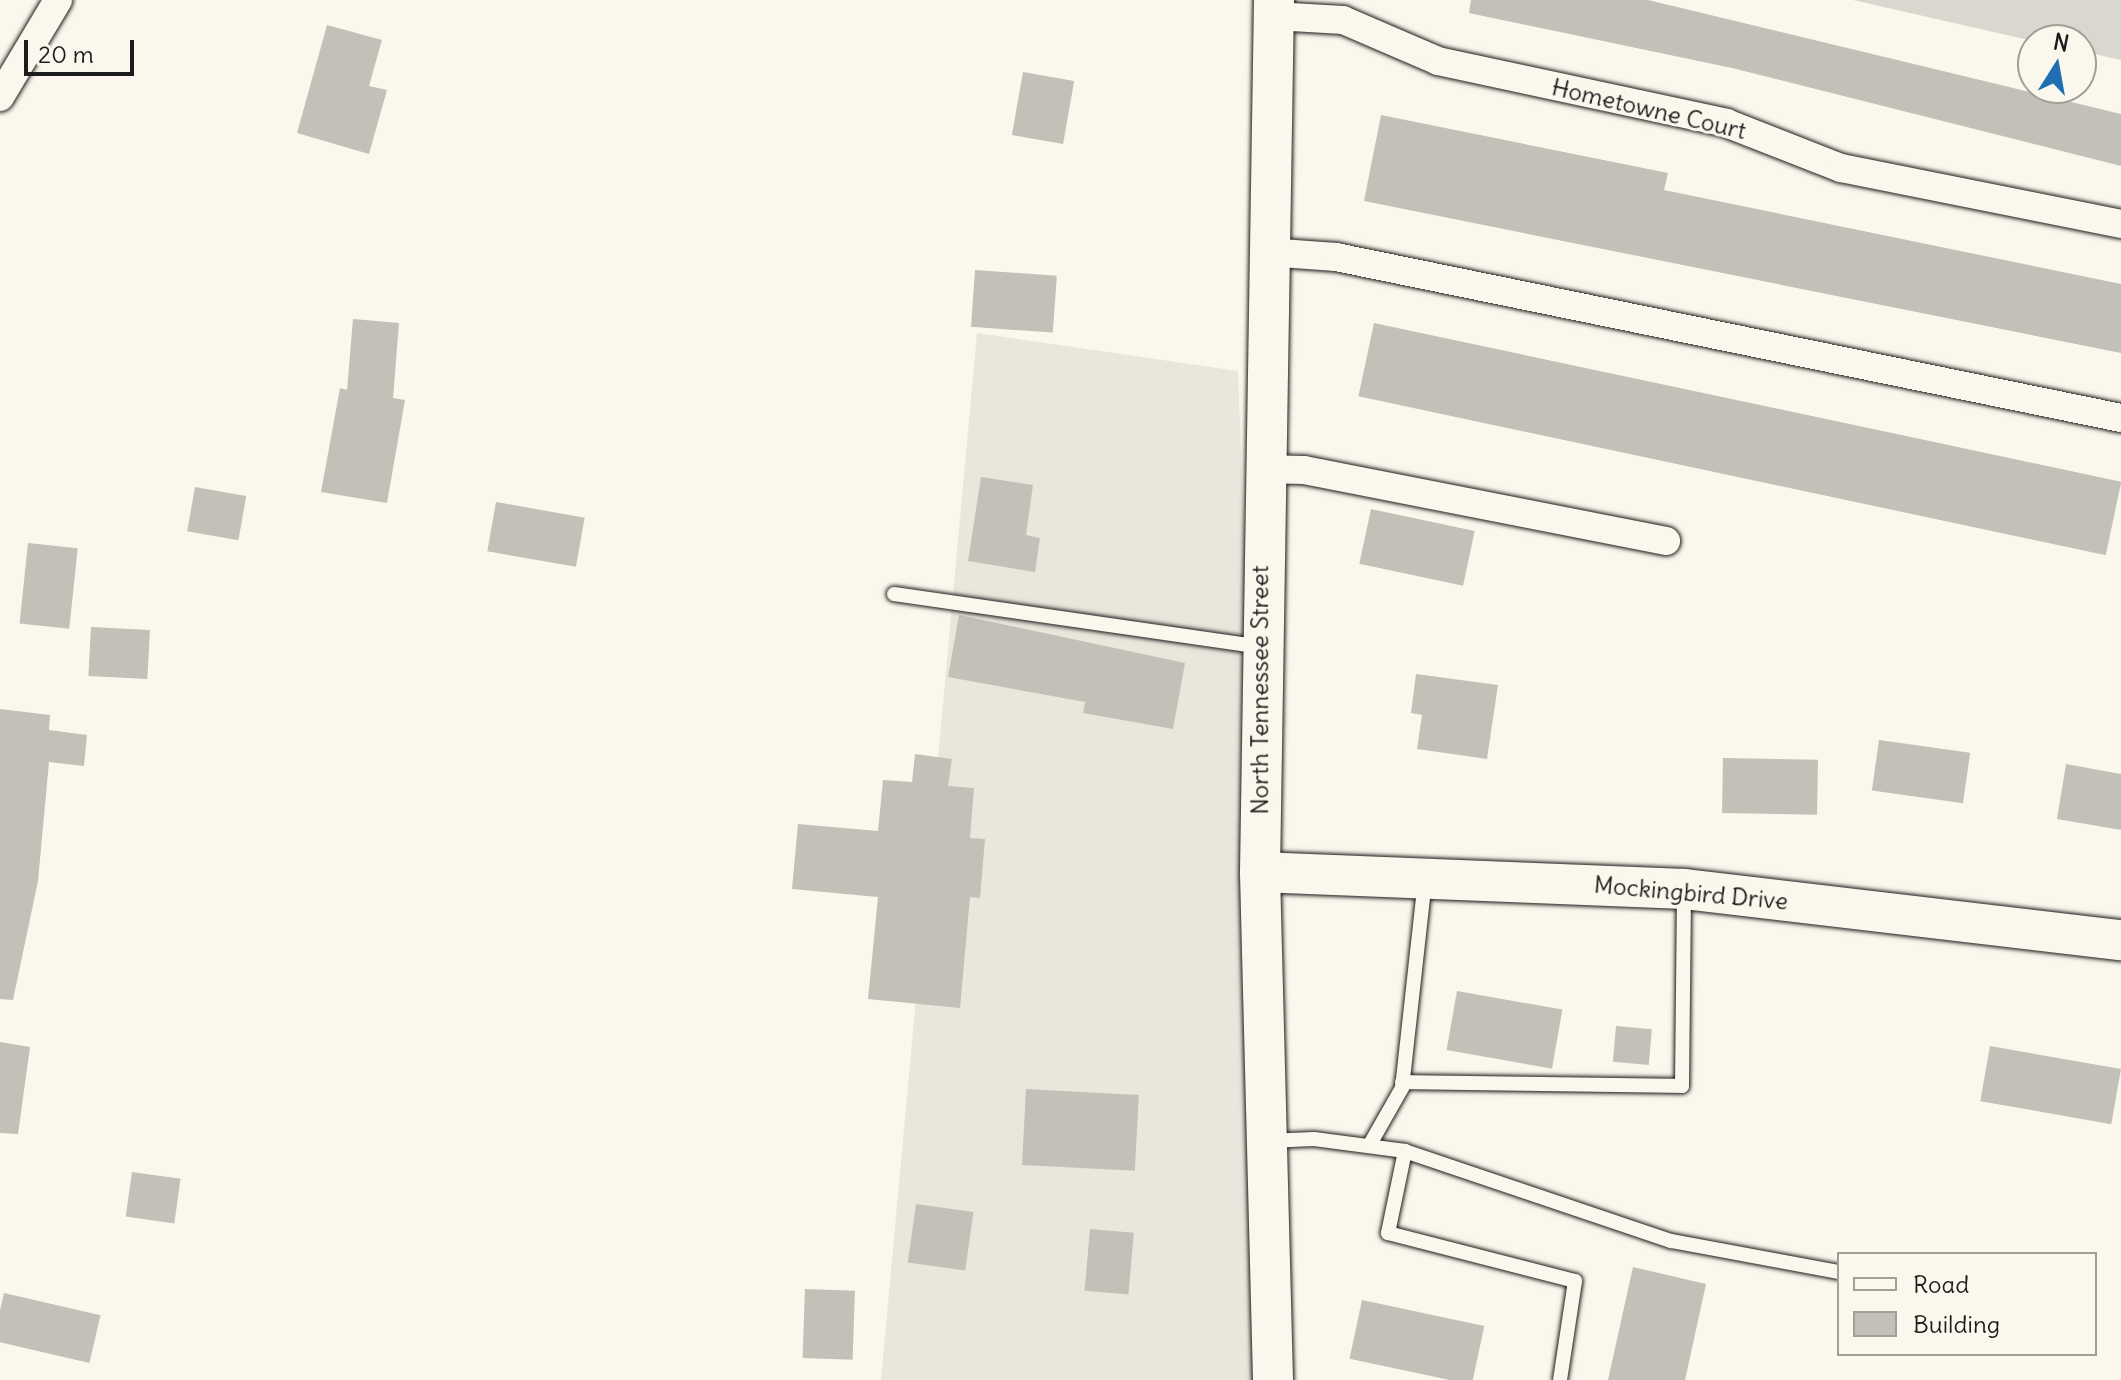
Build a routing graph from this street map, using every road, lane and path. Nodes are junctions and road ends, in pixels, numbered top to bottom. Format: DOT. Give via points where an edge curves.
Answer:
graph roads {
  1 [pos="58,0"];
  2 [pos="1274,8"];
  3 [pos="0,97"];
  4 [pos="2121,224"];
  5 [pos="1267,252"];
  6 [pos="2121,418"];
  7 [pos="1261,469"];
  8 [pos="1666,541"];
  9 [pos="894,594"];
  10 [pos="1260,647"];
  11 [pos="1260,872"];
  12 [pos="1425,877"];
  13 [pos="1684,889"];
  14 [pos="2121,940"];
  15 [pos="1402,1082"];
  16 [pos="1263,1141"];
  17 [pos="1369,1146"];
  18 [pos="1405,1151"];
  19 [pos="1837,1272"];
  20 [pos="1273,1380"];
  21 [pos="1560,1380"];
  1 -- 3 [label="street"];
  2 -- 4 [label="street, Hometowne Court" via="1343,20 1438,61 1726,123 1841,168"];
  2 -- 5 [label="main road, North Tennessee Street"];
  5 -- 6 [label="street" via="1336,257"];
  5 -- 7 [label="main road, North Tennessee Street"];
  7 -- 8 [label="street" via="1304,470"];
  7 -- 10 [label="main road, North Tennessee Street"];
  9 -- 10 [label="lane"];
  10 -- 11 [label="main road, North Tennessee Street"];
  11 -- 12 [label="main road, Mockingbird Drive"];
  11 -- 16 [label="main road, North Tennessee Street"];
  12 -- 13 [label="main road, Mockingbird Drive"];
  12 -- 15 [label="lane"];
  13 -- 14 [label="main road, Mockingbird Drive"];
  13 -- 15 [label="lane" via="1682,1086 1667,1092"];
  15 -- 17 [label="lane"];
  16 -- 17 [label="lane"];
  16 -- 20 [label="main road, North Tennessee Street"];
  17 -- 18 [label="lane"];
  18 -- 19 [label="lane" via="1671,1241"];
  18 -- 21 [label="lane" via="1388,1233 1575,1281"];
}
